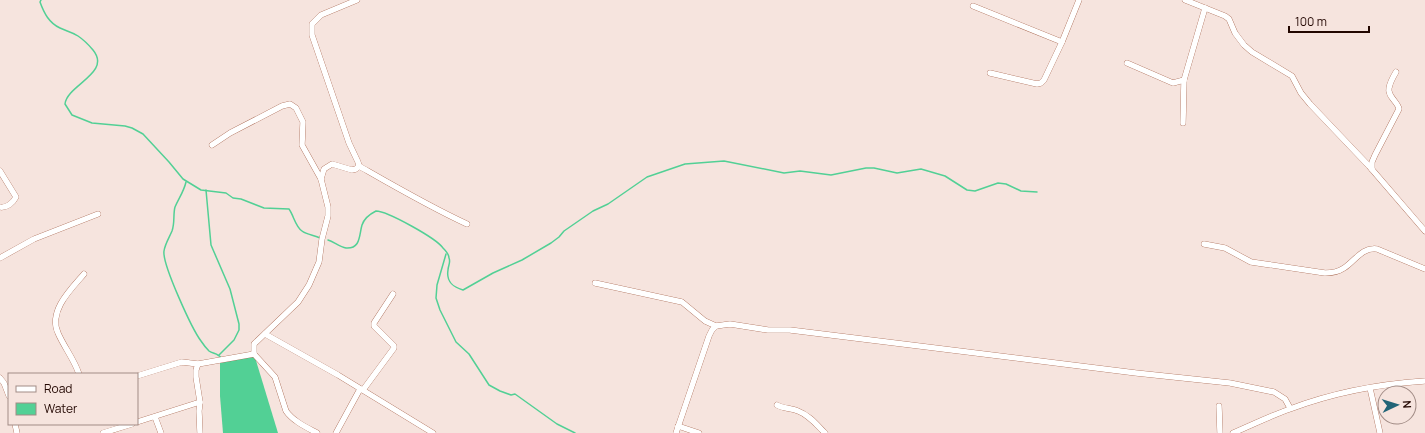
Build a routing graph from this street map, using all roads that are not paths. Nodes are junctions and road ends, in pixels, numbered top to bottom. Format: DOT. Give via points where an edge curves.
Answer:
graph roads {
  1 [pos="356,0"];
  2 [pos="1079,0"];
  3 [pos="1187,0"];
  4 [pos="973,6"];
  5 [pos="1205,8"];
  6 [pos="1062,42"];
  7 [pos="1127,63"];
  8 [pos="1396,72"];
  9 [pos="990,73"];
  10 [pos="1184,80"];
  11 [pos="1183,123"];
  12 [pos="212,145"];
  13 [pos="359,166"];
  14 [pos="1372,169"];
  15 [pos="0,171"];
  16 [pos="321,179"];
  17 [pos="0,207"];
  18 [pos="98,214"];
  19 [pos="466,224"];
  20 [pos="1425,231"];
  21 [pos="1204,244"];
  22 [pos="0,258"];
  23 [pos="1425,269"];
  24 [pos="84,274"];
  25 [pos="595,283"];
  26 [pos="393,294"];
  27 [pos="716,326"];
  28 [pos="265,334"];
  29 [pos="254,354"];
  30 [pos="198,364"];
  31 [pos="78,373"];
  32 [pos="138,376"];
  33 [pos="0,378"];
  34 [pos="1425,381"];
  35 [pos="1370,388"];
  36 [pos="361,390"];
  37 [pos="8,393"];
  38 [pos="200,402"];
  39 [pos="777,405"];
  40 [pos="1219,406"];
  41 [pos="1290,408"];
  42 [pos="155,416"];
  43 [pos="138,422"];
  44 [pos="130,425"];
  45 [pos="678,426"];
  46 [pos="112,432"];
  47 [pos="103,433"];
  48 [pos="161,433"];
  49 [pos="200,433"];
  50 [pos="317,433"];
  51 [pos="336,433"];
  52 [pos="433,433"];
  53 [pos="676,433"];
  54 [pos="699,433"];
  55 [pos="825,433"];
  56 [pos="1220,433"];
  57 [pos="1233,433"];
  58 [pos="1380,433"];
  1 -- 13 [label="street" via="321,16 312,24 311,29"];
  2 -- 6 [label="street"];
  3 -- 5 [label="street"];
  4 -- 6 [label="street"];
  5 -- 10 [label="street"];
  5 -- 14 [label="street" via="1225,16 1244,45 1292,76 1310,104"];
  6 -- 9 [label="street" via="1041,83"];
  7 -- 10 [label="street" via="1173,84"];
  8 -- 14 [label="street" via="1389,91 1399,109 1375,155"];
  10 -- 11 [label="street"];
  12 -- 16 [label="street" via="230,133 290,104 296,108 303,122 302,145"];
  13 -- 16 [label="street" via="352,170 332,164 324,169"];
  13 -- 19 [label="street" via="434,209"];
  14 -- 20 [label="street"];
  15 -- 17 [label="street" via="16,197 8,206"];
  16 -- 28 [label="street" via="328,216 312,280 298,302"];
  18 -- 22 [label="street" via="34,239"];
  21 -- 23 [label="street" via="1225,248 1251,262 1325,273 1343,269 1365,250 1371,249 1377,249"];
  24 -- 31 [label="street" via="70,289 56,319 57,332"];
  25 -- 27 [label="street" via="682,302 705,321"];
  26 -- 36 [label="street" via="374,326 394,348"];
  27 -- 41 [label="street" via="730,324 768,330 790,330 1230,383 1274,392 1286,399"];
  27 -- 45 [label="street" via="709,336"];
  28 -- 29 [label="street" via="254,344"];
  28 -- 36 [label="street"];
  29 -- 30 [label="street"];
  29 -- 50 [label="street" via="275,377 289,415"];
  30 -- 32 [label="street" via="182,362"];
  30 -- 38 [label="street" via="196,377"];
  33 -- 37 [label="street"];
  34 -- 35 [label="street"];
  35 -- 41 [label="street"];
  35 -- 58 [label="street"];
  36 -- 51 [label="street"];
  36 -- 52 [label="street"];
  38 -- 42 [label="street"];
  38 -- 49 [label="street"];
  39 -- 55 [label="street" via="806,415"];
  40 -- 56 [label="street"];
  41 -- 57 [label="street"];
  42 -- 43 [label="street"];
  42 -- 48 [label="street"];
  44 -- 46 [label="street"];
  45 -- 53 [label="street"];
  45 -- 54 [label="street"];
  46 -- 47 [label="street"];
}
